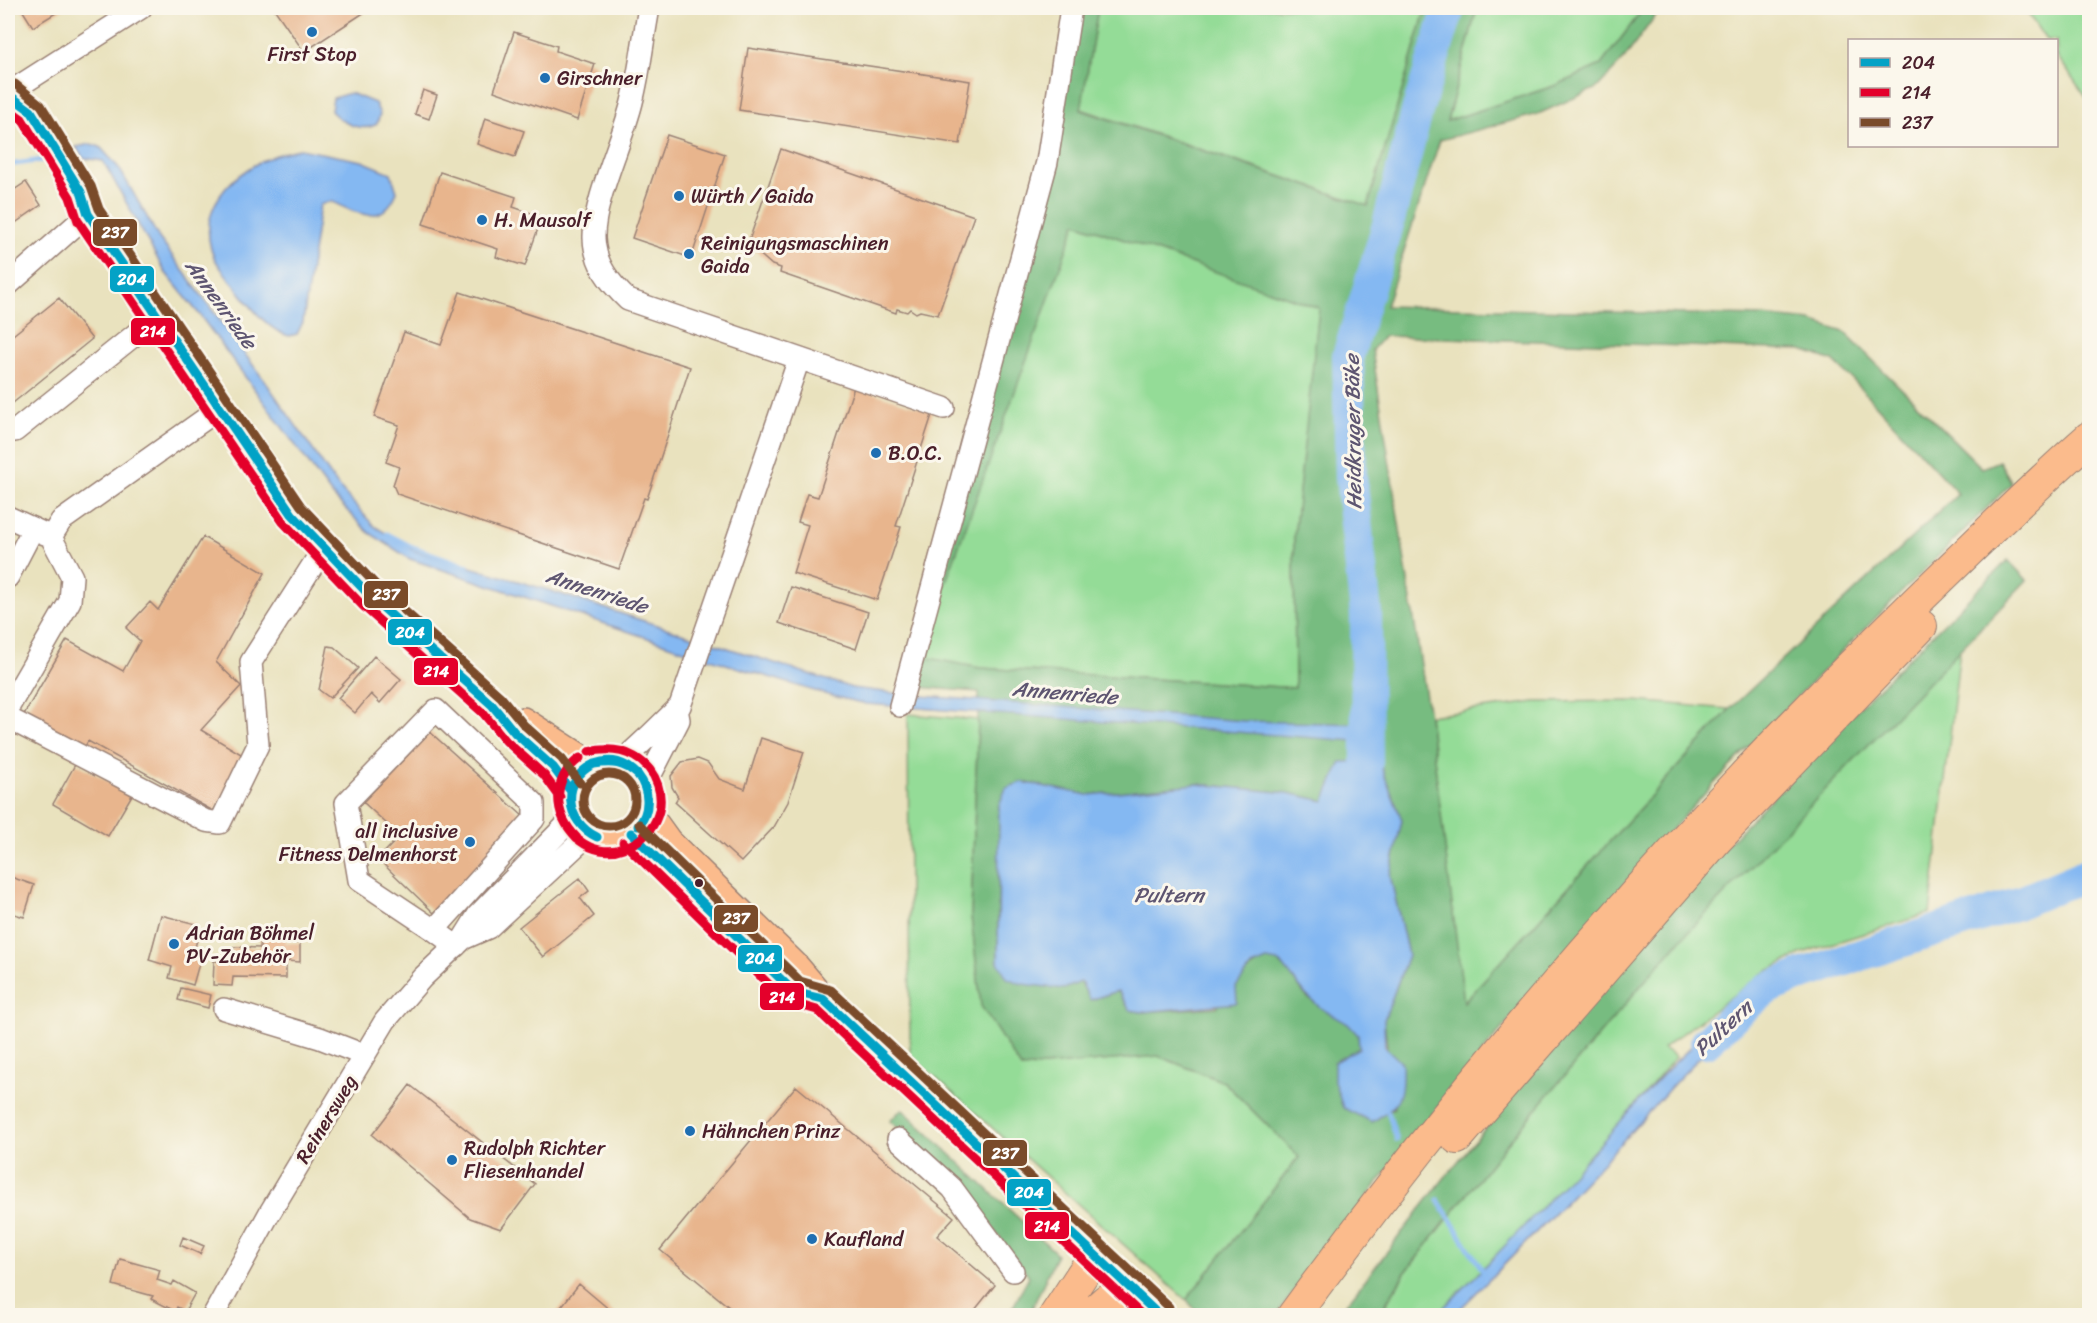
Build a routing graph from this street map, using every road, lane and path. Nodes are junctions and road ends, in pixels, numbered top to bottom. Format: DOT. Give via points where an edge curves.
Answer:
graph roads {
  1 [pos="141,8"];
  2 [pos="648,8"];
  3 [pos="1071,8"];
  4 [pos="8,94"];
  5 [pos="88,214"];
  6 [pos="8,285"];
  7 [pos="157,317"];
  8 [pos="799,359"];
  9 [pos="944,408"];
  10 [pos="219,409"];
  11 [pos="15,431"];
  12 [pos="2090,437"];
  13 [pos="2090,467"];
  14 [pos="8,517"];
  15 [pos="42,533"];
  16 [pos="323,549"];
  17 [pos="8,577"];
  18 [pos="901,699"];
  19 [pos="492,705"];
  20 [pos="8,709"];
  21 [pos="677,709"];
  22 [pos="621,762"];
  23 [pos="590,764"];
  24 [pos="646,784"];
  25 [pos="570,790"];
  26 [pos="639,823"];
  27 [pos="581,826"];
  28 [pos="434,930"];
  29 [pos="459,942"];
  30 [pos="224,1008"];
  31 [pos="364,1055"];
  32 [pos="898,1139"];
  33 [pos="1095,1255"];
  34 [pos="1013,1270"];
  35 [pos="1130,1287"];
  36 [pos="213,1316"];
  37 [pos="1055,1316"];
  38 [pos="1089,1316"];
  39 [pos="1161,1316"];
  40 [pos="1293,1316"];
  41 [pos="1320,1316"];
  1 -- 4 [label="street"];
  2 -- 8 [label="street" via="632,102 597,215 594,238 598,261 610,284 628,300"];
  3 -- 18 [label="street" via="1047,162"];
  4 -- 5 [label="main road" via="17,119 62,175 70,199"];
  5 -- 6 [label="street"];
  5 -- 7 [label="main road"];
  7 -- 10 [label="main road"];
  7 -- 11 [label="street"];
  8 -- 9 [label="street"];
  8 -- 21 [label="street"];
  10 -- 15 [label="street"];
  10 -- 16 [label="main road" via="292,514"];
  12 -- 40 [label="highway" via="1841,674 1668,855 1498,1054"];
  13 -- 41 [label="highway" via="1927,618 1716,840 1459,1136"];
  14 -- 15 [label="street"];
  15 -- 17 [label="street"];
  15 -- 20 [label="street" via="72,577 70,601"];
  16 -- 19 [label="main road" via="370,597"];
  16 -- 20 [label="street" via="250,662 258,745 219,823 206,821 10,719"];
  19 -- 23 [label="main road"];
  19 -- 25 [label="main road" via="515,733 553,767"];
  21 -- 22 [label="street"];
  21 -- 24 [label="street" via="679,720"];
  22 -- 23 [label="main road" via="605,760"];
  22 -- 24 [label="main road"];
  23 -- 25 [label="main road"];
  24 -- 26 [label="main road" via="649,798"];
  25 -- 27 [label="main road" via="570,804"];
  26 -- 27 [label="main road" via="610,839"];
  26 -- 33 [label="main road" via="668,842 795,966 823,999"];
  27 -- 29 [label="street, Reinersweg" via="478,915"];
  28 -- 28 [label="street" via="534,819 534,803 436,710 346,803 359,880"];
  28 -- 29 [label="street"];
  29 -- 31 [label="street, Reinersweg" via="396,1007"];
  30 -- 31 [label="street"];
  31 -- 36 [label="street, Reinersweg"];
  32 -- 34 [label="street" via="952,1188"];
  33 -- 35 [label="main road"];
  33 -- 37 [label="highway"];
  35 -- 38 [label="highway"];
  35 -- 39 [label="main road"];
}
